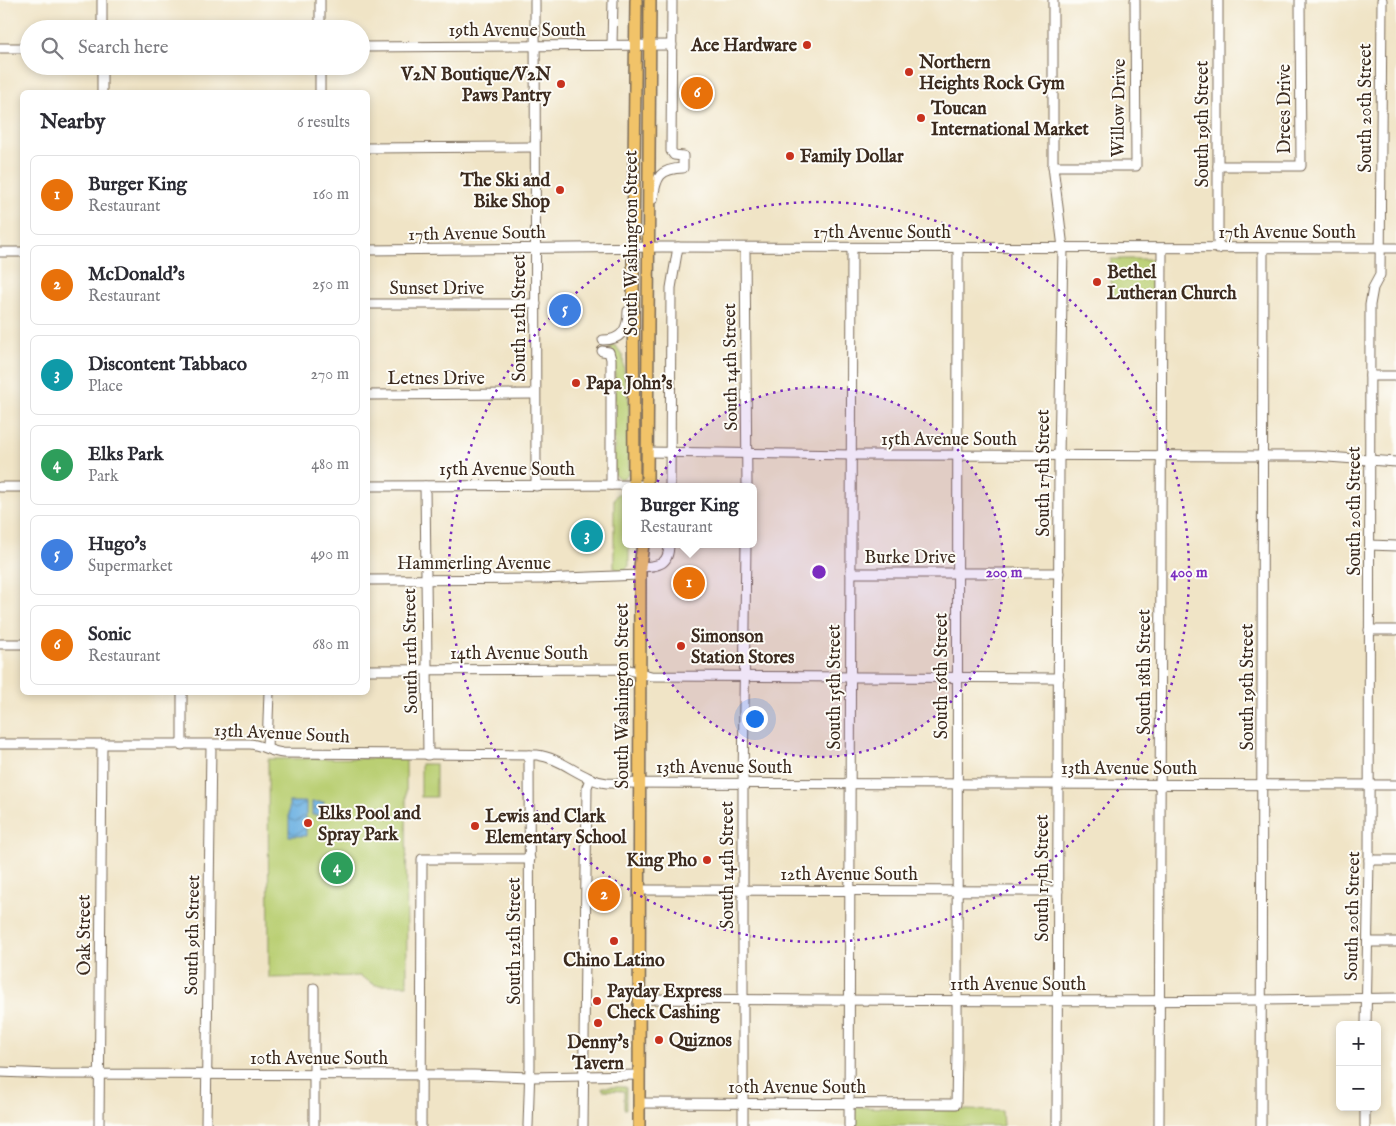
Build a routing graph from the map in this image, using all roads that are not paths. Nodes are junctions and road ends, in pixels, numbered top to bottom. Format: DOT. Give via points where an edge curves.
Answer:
graph roads {
  1 [pos="102,0"];
  2 [pos="320,0"];
  3 [pos="535,0"];
  4 [pos="612,0"];
  5 [pos="636,0"];
  6 [pos="650,0"];
  7 [pos="672,0"];
  8 [pos="1053,0"];
  9 [pos="1135,0"];
  10 [pos="1218,0"];
  11 [pos="1300,0"];
  12 [pos="1382,0"];
  13 [pos="102,20"];
  14 [pos="320,20"];
  15 [pos="612,45"];
  16 [pos="650,45"];
  17 [pos="672,45"];
  18 [pos="370,46"];
  19 [pos="535,46"];
  20 [pos="636,46"];
  21 [pos="0,48"];
  22 [pos="20,48"];
  23 [pos="102,75"];
  24 [pos="320,75"];
  25 [pos="102,90"];
  26 [pos="320,90"];
  27 [pos="534,147"];
  28 [pos="370,148"];
  29 [pos="1054,166"];
  30 [pos="1218,166"];
  31 [pos="648,222"];
  32 [pos="633,248"];
  33 [pos="648,248"];
  34 [pos="678,248"];
  35 [pos="745,248"];
  36 [pos="958,248"];
  37 [pos="1063,248"];
  38 [pos="1218,248"];
  39 [pos="1380,248"];
  40 [pos="1396,248"];
  41 [pos="535,249"];
  42 [pos="852,249"];
  43 [pos="1162,249"];
  44 [pos="1263,249"];
  45 [pos="370,250"];
  46 [pos="0,252"];
  47 [pos="20,252"];
  48 [pos="633,282"];
  49 [pos="370,304"];
  50 [pos="536,304"];
  51 [pos="603,340"];
  52 [pos="602,351"];
  53 [pos="1370,376"];
  54 [pos="1396,376"];
  55 [pos="535,394"];
  56 [pos="370,395"];
  57 [pos="647,452"];
  58 [pos="670,452"];
  59 [pos="747,453"];
  60 [pos="958,454"];
  61 [pos="852,455"];
  62 [pos="1059,455"];
  63 [pos="1161,456"];
  64 [pos="1264,456"];
  65 [pos="1370,460"];
  66 [pos="1396,462"];
  67 [pos="634,483"];
  68 [pos="647,483"];
  69 [pos="670,483"];
  70 [pos="747,483"];
  71 [pos="611,485"];
  72 [pos="622,485"];
  73 [pos="370,486"];
  74 [pos="424,486"];
  75 [pos="536,486"];
  76 [pos="0,487"];
  77 [pos="20,487"];
  78 [pos="1370,545"];
  79 [pos="1396,546"];
  80 [pos="637,548"];
  81 [pos="643,548"];
  82 [pos="669,548"];
  83 [pos="746,548"];
  84 [pos="640,571"];
  85 [pos="851,573"];
  86 [pos="958,574"];
  87 [pos="1059,574"];
  88 [pos="370,580"];
  89 [pos="425,580"];
  90 [pos="1369,630"];
  91 [pos="1396,630"];
  92 [pos="0,644"];
  93 [pos="20,644"];
  94 [pos="370,670"];
  95 [pos="426,670"];
  96 [pos="640,674"];
  97 [pos="745,677"];
  98 [pos="850,677"];
  99 [pos="957,678"];
  100 [pos="1059,678"];
  101 [pos="182,695"];
  102 [pos="269,695"];
  103 [pos="0,744"];
  104 [pos="102,744"];
  105 [pos="182,745"];
  106 [pos="211,745"];
  107 [pos="267,748"];
  108 [pos="428,755"];
  109 [pos="529,755"];
  110 [pos="590,779"];
  111 [pos="639,784"];
  112 [pos="743,784"];
  113 [pos="851,784"];
  114 [pos="957,784"];
  115 [pos="1058,784"];
  116 [pos="1396,784"];
  117 [pos="1160,785"];
  118 [pos="1263,785"];
  119 [pos="1369,785"];
  120 [pos="530,859"];
  121 [pos="1369,860"];
  122 [pos="1396,860"];
  123 [pos="639,890"];
  124 [pos="744,890"];
  125 [pos="957,890"];
  126 [pos="850,891"];
  127 [pos="1058,891"];
  128 [pos="1368,942"];
  129 [pos="1396,942"];
  130 [pos="314,988"];
  131 [pos="1396,998"];
  132 [pos="639,999"];
  133 [pos="743,999"];
  134 [pos="850,999"];
  135 [pos="1367,999"];
  136 [pos="957,1000"];
  137 [pos="1058,1000"];
  138 [pos="1160,1000"];
  139 [pos="1262,1000"];
  140 [pos="1366,1021"];
  141 [pos="0,1072"];
  142 [pos="100,1074"];
  143 [pos="207,1074"];
  144 [pos="314,1075"];
  145 [pos="421,1075"];
  146 [pos="583,1075"];
  147 [pos="639,1075"];
  148 [pos="530,1076"];
  149 [pos="639,1103"];
  150 [pos="743,1103"];
  151 [pos="849,1103"];
  152 [pos="956,1104"];
  153 [pos="1366,1111"];
  154 [pos="99,1126"];
  155 [pos="206,1126"];
  156 [pos="314,1126"];
  157 [pos="421,1126"];
  158 [pos="528,1126"];
  159 [pos="583,1126"];
  160 [pos="638,1126"];
  161 [pos="743,1126"];
  162 [pos="849,1126"];
  163 [pos="1057,1126"];
  164 [pos="1159,1126"];
  165 [pos="1261,1126"];
  166 [pos="1365,1126"];
  1 -- 13 [label="street"];
  2 -- 14 [label="street"];
  3 -- 19 [label="street, South 12th Street"];
  4 -- 15 [label="street"];
  5 -- 20 [label="main road, South Washington Street"];
  6 -- 16 [label="main road, South Washington Street"];
  7 -- 17 [label="street"];
  8 -- 29 [label="street, South 17th Street"];
  9 -- 29 [label="street, Willow Drive" via="1136,166"];
  10 -- 30 [label="street, South 19th Street"];
  11 -- 30 [label="street, Drees Drive" via="1301,166"];
  12 -- 39 [label="street, South 20th Street"];
  15 -- 19 [label="street, 19th Avenue South"];
  15 -- 20 [label="street, 19th Avenue South"];
  16 -- 17 [label="street, 19th Avenue South"];
  16 -- 20 [label="street, 19th Avenue South"];
  16 -- 31 [label="main road, South Washington Street"];
  17 -- 31 [label="street" via="671,151 674,155 683,156 683,168 666,170 658,178"];
  18 -- 19 [label="street, 19th Avenue South"];
  19 -- 27 [label="street, South 12th Street"];
  20 -- 32 [label="main road, South Washington Street"];
  21 -- 22 [label="street"];
  23 -- 25 [label="street"];
  24 -- 26 [label="street"];
  27 -- 28 [label="street"];
  27 -- 41 [label="street, South 12th Street"];
  29 -- 37 [label="street, South 17th Street"];
  30 -- 38 [label="street, South 19th Street"];
  31 -- 33 [label="main road, South Washington Street"];
  32 -- 33 [label="street, 17th Avenue South"];
  32 -- 41 [label="street, 17th Avenue South"];
  32 -- 48 [label="main road, South Washington Street"];
  33 -- 34 [label="street, 17th Avenue South"];
  33 -- 57 [label="main road, South Washington Street"];
  34 -- 35 [label="street, 17th Avenue South"];
  34 -- 58 [label="street" via="671,288"];
  35 -- 42 [label="street, 17th Avenue South"];
  35 -- 59 [label="street, South 14th Street"];
  36 -- 37 [label="street, 17th Avenue South"];
  36 -- 42 [label="street, 17th Avenue South"];
  36 -- 60 [label="street, South 16th Street"];
  37 -- 43 [label="street, 17th Avenue South"];
  37 -- 62 [label="street, South 17th Street"];
  38 -- 43 [label="street, 17th Avenue South"];
  38 -- 44 [label="street, 17th Avenue South"];
  39 -- 40 [label="street, 17th Avenue South"];
  39 -- 44 [label="street, 17th Avenue South"];
  39 -- 53 [label="street, South 20th Street" via="1380,275 1373,288 1370,305"];
  41 -- 45 [label="street, 17th Avenue South"];
  41 -- 50 [label="street, South 12th Street"];
  42 -- 61 [label="street, South 15th Street"];
  43 -- 63 [label="street, South 18th Street"];
  44 -- 64 [label="street, South 19th Street"];
  46 -- 47 [label="street"];
  48 -- 51 [label="street" via="628,293 626,328 618,337"];
  48 -- 67 [label="main road, South Washington Street"];
  49 -- 50 [label="street, Sunset Drive"];
  50 -- 55 [label="street, South 12th Street"];
  52 -- 71 [label="street" via="608,352 611,359"];
  53 -- 54 [label="street"];
  53 -- 65 [label="street, South 20th Street"];
  55 -- 56 [label="street, Letnes Drive"];
  55 -- 75 [label="street, South 12th Street"];
  57 -- 58 [label="street, 15th Avenue South"];
  57 -- 68 [label="main road, South Washington Street"];
  58 -- 59 [label="street, 15th Avenue South"];
  58 -- 69 [label="street"];
  59 -- 61 [label="street, 15th Avenue South"];
  59 -- 70 [label="street, South 14th Street"];
  60 -- 61 [label="street, 15th Avenue South"];
  60 -- 62 [label="street, 15th Avenue South"];
  60 -- 86 [label="street, South 16th Street"];
  61 -- 85 [label="street, South 15th Street"];
  62 -- 63 [label="street, 15th Avenue South"];
  62 -- 87 [label="street, South 17th Street"];
  63 -- 64 [label="street, 15th Avenue South"];
  63 -- 117 [label="street, South 18th Street"];
  64 -- 65 [label="street, 15th Avenue South"];
  64 -- 118 [label="street, South 19th Street"];
  65 -- 66 [label="street, 15th Avenue South"];
  65 -- 78 [label="street, South 20th Street"];
  71 -- 72 [label="street, 15th Avenue South"];
  71 -- 75 [label="street, 15th Avenue South"];
  73 -- 74 [label="street, 15th Avenue South"];
  74 -- 75 [label="street, 15th Avenue South"];
  74 -- 89 [label="street, South 11th Street"];
  76 -- 77 [label="street"];
  78 -- 79 [label="street"];
  78 -- 90 [label="street, South 20th Street"];
  80 -- 84 [label="main road, South Washington Street"];
  81 -- 84 [label="main road, South Washington Street"];
  82 -- 84 [label="street, Hammerling Avenue" via="668,557 663,563"];
  83 -- 97 [label="street, South 14th Street"];
  84 -- 89 [label="street, Hammerling Avenue" via="541,579"];
  84 -- 96 [label="main road, South Washington Street"];
  85 -- 86 [label="street, Burke Drive"];
  85 -- 98 [label="street, South 15th Street"];
  86 -- 87 [label="street, Burke Drive"];
  86 -- 99 [label="street, South 16th Street"];
  87 -- 100 [label="street, South 17th Street"];
  88 -- 89 [label="street, Hammerling Avenue"];
  89 -- 95 [label="street, South 11th Street"];
  90 -- 91 [label="street"];
  90 -- 119 [label="street, South 20th Street"];
  92 -- 93 [label="street"];
  94 -- 95 [label="street, 14th Avenue South"];
  95 -- 96 [label="street, 14th Avenue South" via="626,669"];
  95 -- 108 [label="street, South 11th Street"];
  96 -- 97 [label="street, 14th Avenue South"];
  96 -- 111 [label="main road, South Washington Street"];
  97 -- 98 [label="street, 14th Avenue South"];
  97 -- 112 [label="street, South 14th Street"];
  98 -- 99 [label="street, 14th Avenue South"];
  98 -- 113 [label="street, South 15th Street"];
  99 -- 100 [label="street, 14th Avenue South"];
  99 -- 114 [label="street, South 16th Street"];
  100 -- 115 [label="street, South 17th Street"];
  101 -- 105 [label="street"];
  102 -- 107 [label="street"];
  103 -- 104 [label="street, 13th Avenue South"];
  104 -- 105 [label="street, 13th Avenue South"];
  104 -- 142 [label="street, Oak Street"];
  105 -- 106 [label="street, 13th Avenue South"];
  106 -- 107 [label="street, 13th Avenue South" via="258,745"];
  106 -- 143 [label="street, South 9th Street"];
  107 -- 108 [label="street, 13th Avenue South" via="283,753"];
  108 -- 109 [label="street, 13th Avenue South"];
  109 -- 110 [label="street, 13th Avenue South" via="550,758"];
  109 -- 120 [label="street, South 12th Street"];
  110 -- 111 [label="street, 13th Avenue South"];
  110 -- 146 [label="street" via="587,787"];
  111 -- 112 [label="street, 13th Avenue South"];
  111 -- 123 [label="main road, South Washington Street"];
  112 -- 113 [label="street, 13th Avenue South"];
  112 -- 124 [label="street, South 14th Street"];
  113 -- 114 [label="street, 13th Avenue South"];
  113 -- 126 [label="street, South 15th Street"];
  114 -- 115 [label="street, 13th Avenue South"];
  114 -- 125 [label="street, South 16th Street"];
  115 -- 117 [label="street, 13th Avenue South"];
  115 -- 127 [label="street, South 17th Street"];
  116 -- 119 [label="street, 13th Avenue South"];
  117 -- 118 [label="street, 13th Avenue South"];
  117 -- 138 [label="street, South 18th Street"];
  118 -- 119 [label="street, 13th Avenue South"];
  118 -- 139 [label="street, South 19th Street"];
  119 -- 121 [label="street, South 20th Street"];
  120 -- 145 [label="street" via="422,859"];
  120 -- 148 [label="street, South 12th Street"];
  121 -- 122 [label="street"];
  121 -- 128 [label="street, South 20th Street"];
  123 -- 124 [label="street, 12th Avenue South"];
  123 -- 132 [label="main road, South Washington Street"];
  124 -- 126 [label="street, 12th Avenue South"];
  124 -- 133 [label="street, South 14th Street"];
  125 -- 126 [label="street, 12th Avenue South"];
  125 -- 127 [label="street, 12th Avenue South"];
  125 -- 136 [label="street, South 16th Street"];
  126 -- 134 [label="street, South 15th Street"];
  127 -- 137 [label="street, South 17th Street"];
  128 -- 129 [label="street"];
  128 -- 135 [label="street, South 20th Street"];
  130 -- 144 [label="street"];
  131 -- 135 [label="street, 11th Avenue South"];
  132 -- 133 [label="street, 11th Avenue South"];
  132 -- 147 [label="main road, South Washington Street"];
  133 -- 134 [label="street, 11th Avenue South"];
  133 -- 150 [label="street, South 14th Street"];
  134 -- 136 [label="street, 11th Avenue South"];
  134 -- 151 [label="street, South 15th Street"];
  135 -- 139 [label="street, 11th Avenue South"];
  135 -- 140 [label="street, South 20th Street"];
  136 -- 137 [label="street, 11th Avenue South"];
  136 -- 152 [label="street, South 16th Street"];
  137 -- 138 [label="street, 11th Avenue South"];
  137 -- 163 [label="street, South 17th Street"];
  138 -- 139 [label="street, 11th Avenue South"];
  138 -- 164 [label="street, South 18th Street"];
  139 -- 165 [label="street, South 19th Street"];
  141 -- 142 [label="street, 10th Avenue South"];
  142 -- 143 [label="street, 10th Avenue South"];
  142 -- 154 [label="street, Oak Street"];
  143 -- 144 [label="street, 10th Avenue South"];
  143 -- 155 [label="street, South 9th Street"];
  144 -- 145 [label="street, 10th Avenue South"];
  144 -- 156 [label="street"];
  145 -- 148 [label="street, 10th Avenue South"];
  145 -- 157 [label="street"];
  146 -- 147 [label="street, 10th Avenue South"];
  146 -- 148 [label="street, 10th Avenue South"];
  146 -- 159 [label="street"];
  147 -- 149 [label="main road, South Washington Street"];
  148 -- 158 [label="street, South 12th Street"];
  149 -- 150 [label="street, 10th Avenue South"];
  149 -- 160 [label="main road, South Washington Street"];
  150 -- 151 [label="street, 10th Avenue South"];
  150 -- 161 [label="street, South 14th Street"];
  151 -- 152 [label="street, 10th Avenue South"];
  151 -- 162 [label="street, South 15th Street"];
  153 -- 166 [label="street"];
}
